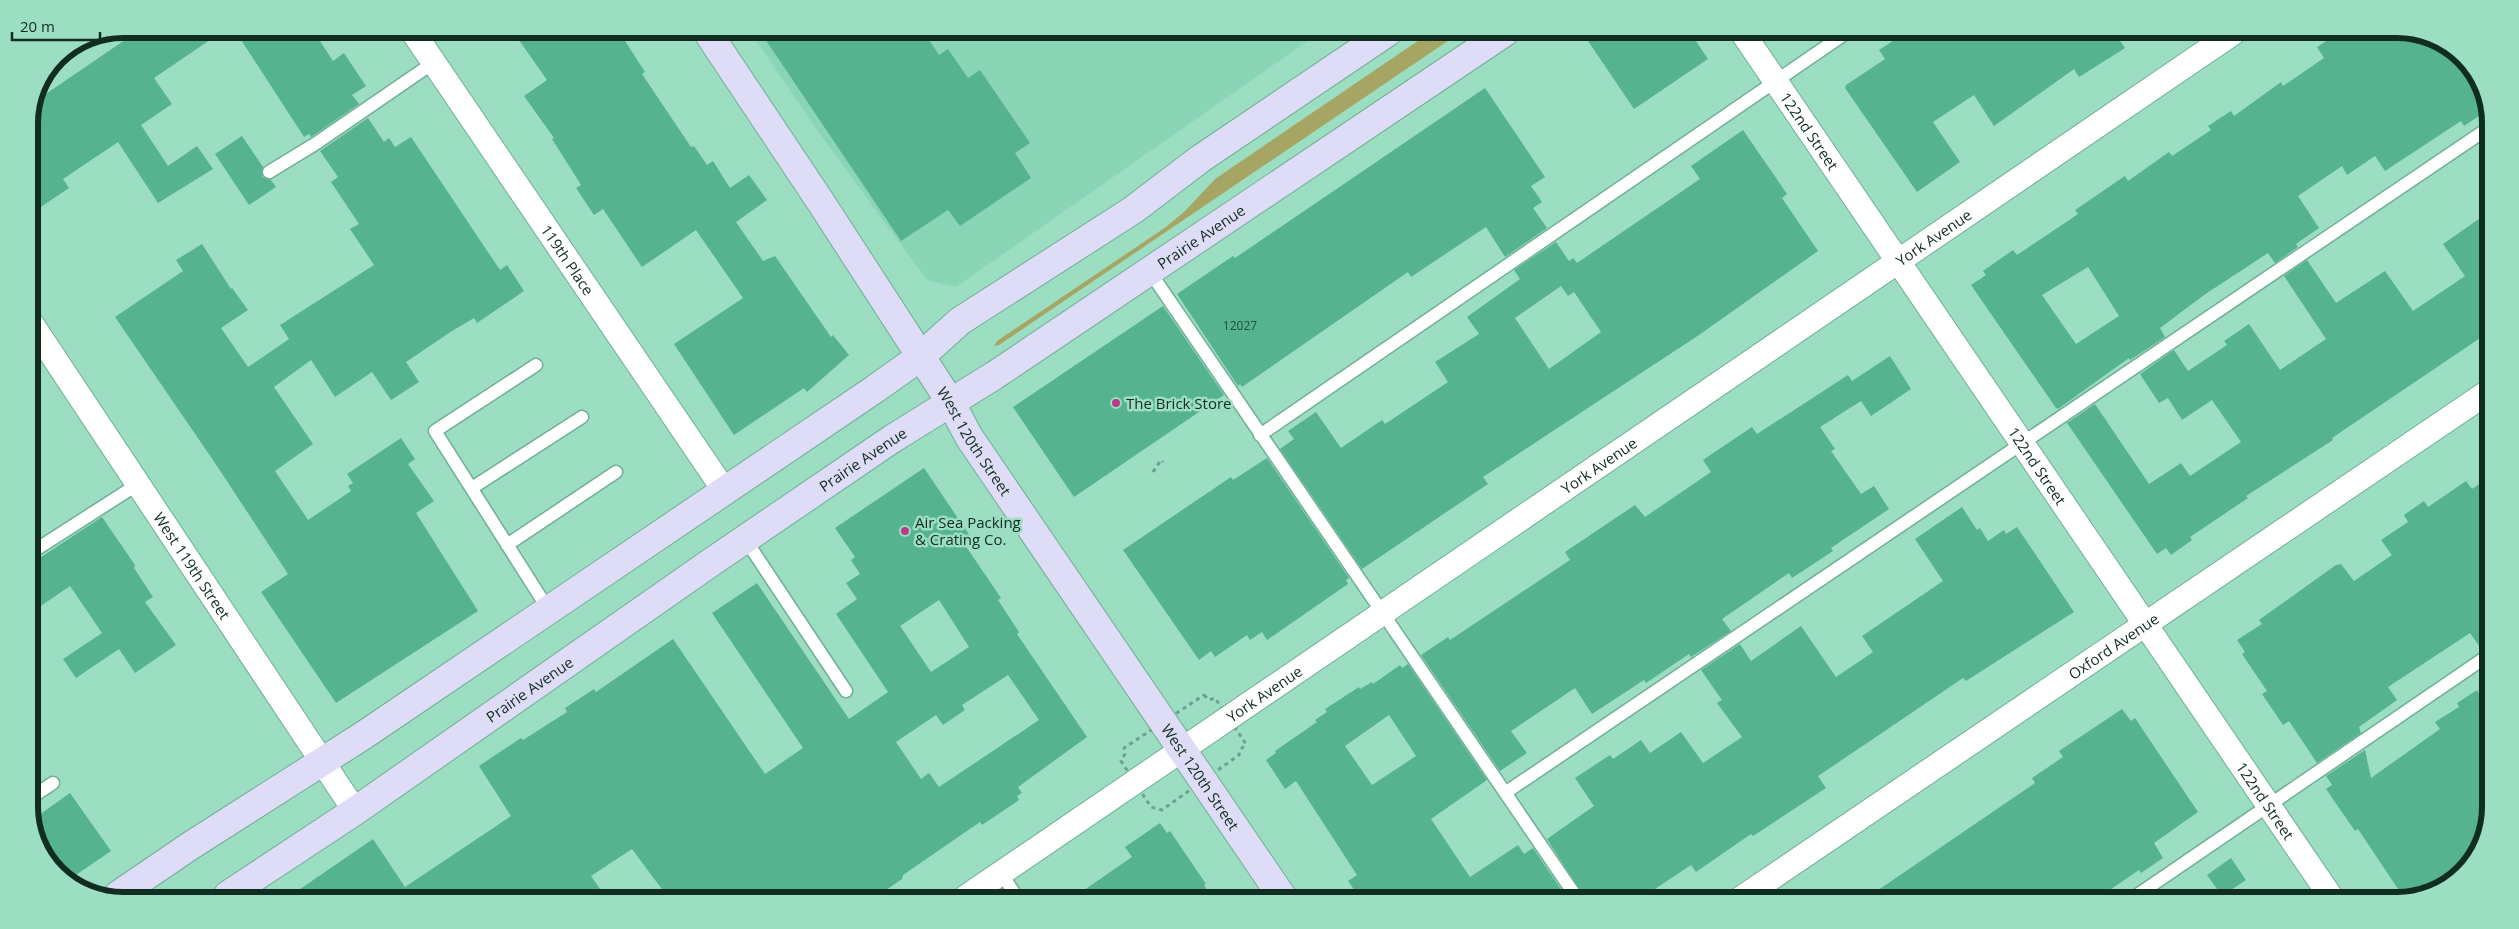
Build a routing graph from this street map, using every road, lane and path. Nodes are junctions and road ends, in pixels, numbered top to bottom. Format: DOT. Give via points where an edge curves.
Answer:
graph roads {
  1 [pos="417,38"];
  2 [pos="711,38"];
  3 [pos="1379,38"];
  4 [pos="1496,38"];
  5 [pos="1746,38"];
  6 [pos="1837,38"];
  7 [pos="2226,38"];
  8 [pos="433,63"];
  9 [pos="1776,80"];
  10 [pos="2481,133"];
  11 [pos="269,172"];
  12 [pos="1898,260"];
  13 [pos="1150,272"];
  14 [pos="38,334"];
  15 [pos="920,357"];
  16 [pos="536,365"];
  17 [pos="2481,396"];
  18 [pos="951,403"];
  19 [pos="582,416"];
  20 [pos="1260,435"];
  21 [pos="2022,444"];
  22 [pos="1163,462"];
  23 [pos="616,472"];
  24 [pos="1153,472"];
  25 [pos="138,484"];
  26 [pos="472,488"];
  27 [pos="724,490"];
  28 [pos="745,538"];
  29 [pos="507,545"];
  30 [pos="38,548"];
  31 [pos="548,609"];
  32 [pos="1382,612"];
  33 [pos="2144,625"];
  34 [pos="2482,660"];
  35 [pos="846,691"];
  36 [pos="1182,751"];
  37 [pos="322,760"];
  38 [pos="53,783"];
  39 [pos="38,793"];
  40 [pos="1506,793"];
  41 [pos="2268,806"];
  42 [pos="355,811"];
  43 [pos="1001,873"];
  44 [pos="123,892"];
  45 [pos="234,892"];
  46 [pos="973,892"];
  47 [pos="1014,892"];
  48 [pos="1279,892"];
  49 [pos="1573,892"];
  50 [pos="1750,892"];
  51 [pos="2142,892"];
  52 [pos="2327,892"];
  1 -- 8 [label="street, 119th Place"];
  2 -- 15 [label="main road, West 120th Street"];
  3 -- 15 [label="main road" via="1200,159 1133,210 960,321"];
  4 -- 13 [label="main road, Prairie Avenue"];
  5 -- 9 [label="street, 122nd Street"];
  6 -- 9 [label="lane"];
  7 -- 12 [label="street, York Avenue"];
  8 -- 11 [label="lane"];
  8 -- 27 [label="street, 119th Place"];
  9 -- 12 [label="street, 122nd Street"];
  9 -- 20 [label="lane"];
  10 -- 21 [label="lane"];
  12 -- 21 [label="street, 122nd Street"];
  12 -- 32 [label="street, York Avenue"];
  13 -- 18 [label="main road, Prairie Avenue"];
  13 -- 20 [label="lane"];
  14 -- 25 [label="street, West 119th Street"];
  15 -- 18 [label="main road, West 120th Street"];
  15 -- 27 [label="main road"];
  16 -- 26 [label="lane" via="435,432"];
  17 -- 33 [label="street, Oxford Avenue"];
  18 -- 28 [label="main road, Prairie Avenue"];
  18 -- 36 [label="main road, West 120th Street" via="973,442"];
  19 -- 26 [label="lane"];
  20 -- 32 [label="lane"];
  21 -- 33 [label="street, 122nd Street"];
  21 -- 40 [label="lane"];
  22 -- 24 [label="path" via="1161,460"];
  23 -- 29 [label="lane"];
  25 -- 30 [label="lane"];
  25 -- 37 [label="street, West 119th Street"];
  26 -- 29 [label="lane"];
  27 -- 31 [label="main road"];
  28 -- 35 [label="lane"];
  28 -- 42 [label="main road, Prairie Avenue"];
  29 -- 31 [label="lane"];
  31 -- 37 [label="main road" via="364,735"];
  32 -- 36 [label="street, York Avenue"];
  32 -- 40 [label="lane"];
  33 -- 41 [label="street, 122nd Street"];
  33 -- 50 [label="street, Oxford Avenue"];
  34 -- 41 [label="lane"];
  36 -- 43 [label="street, York Avenue"];
  36 -- 48 [label="main road, West 120th Street"];
  37 -- 42 [label="street, West 119th Street"];
  37 -- 44 [label="main road"];
  38 -- 39 [label="lane"];
  40 -- 49 [label="lane"];
  41 -- 51 [label="lane"];
  41 -- 52 [label="street, 122nd Street"];
  42 -- 45 [label="main road, Prairie Avenue"];
  43 -- 46 [label="street, York Avenue"];
  43 -- 47 [label="lane"];
}
